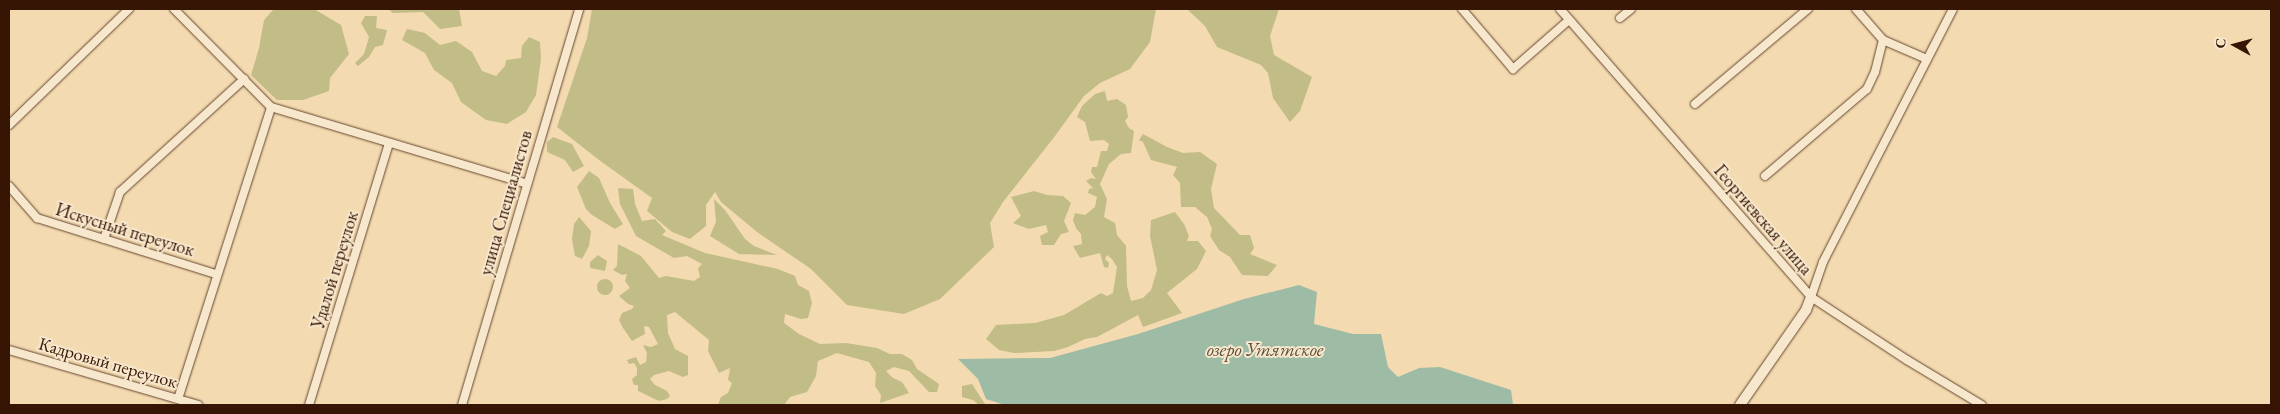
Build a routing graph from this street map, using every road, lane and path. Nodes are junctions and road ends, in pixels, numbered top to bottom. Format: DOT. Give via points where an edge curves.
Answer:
graph roads {
  1 [pos="129,9"];
  2 [pos="174,9"];
  3 [pos="579,9"];
  4 [pos="1462,9"];
  5 [pos="1560,9"];
  6 [pos="1631,9"];
  7 [pos="1808,9"];
  8 [pos="1856,9"];
  9 [pos="1953,9"];
  10 [pos="1620,18"];
  11 [pos="1569,20"];
  12 [pos="1883,40"];
  13 [pos="1927,59"];
  14 [pos="244,79"];
  15 [pos="1695,104"];
  16 [pos="272,107"];
  17 [pos="9,125"];
  18 [pos="389,143"];
  19 [pos="1765,176"];
  20 [pos="526,184"];
  21 [pos="9,186"];
  22 [pos="104,239"];
  23 [pos="216,274"];
  24 [pos="1811,297"];
  25 [pos="9,350"];
  26 [pos="178,399"];
  27 [pos="198,405"];
  28 [pos="309,405"];
  29 [pos="462,405"];
  30 [pos="1740,405"];
  31 [pos="1982,405"];
  1 -- 17 [label="street"];
  2 -- 14 [label="street"];
  3 -- 20 [label="street, улица Специалистов"];
  4 -- 11 [label="street" via="1514,69"];
  5 -- 11 [label="street, Георгиевская улица"];
  6 -- 10 [label="street"];
  7 -- 15 [label="street"];
  8 -- 12 [label="street"];
  9 -- 13 [label="street"];
  11 -- 24 [label="street, Георгиевская улица"];
  12 -- 13 [label="street"];
  12 -- 19 [label="street" via="1867,89"];
  13 -- 24 [label="street" via="1823,262"];
  14 -- 16 [label="street"];
  14 -- 22 [label="street" via="120,192"];
  16 -- 18 [label="street"];
  16 -- 23 [label="street"];
  18 -- 20 [label="street"];
  18 -- 28 [label="street, Удалой переулок"];
  20 -- 29 [label="street, улица Специалистов"];
  21 -- 22 [label="street, Искусный переулок" via="36,218"];
  22 -- 23 [label="street, Искусный переулок"];
  23 -- 26 [label="street"];
  24 -- 30 [label="street" via="1806,310"];
  24 -- 31 [label="street, Георгиевская улица"];
  25 -- 26 [label="street, Кадровый переулок"];
  26 -- 27 [label="street, Кадровый переулок"];
}
